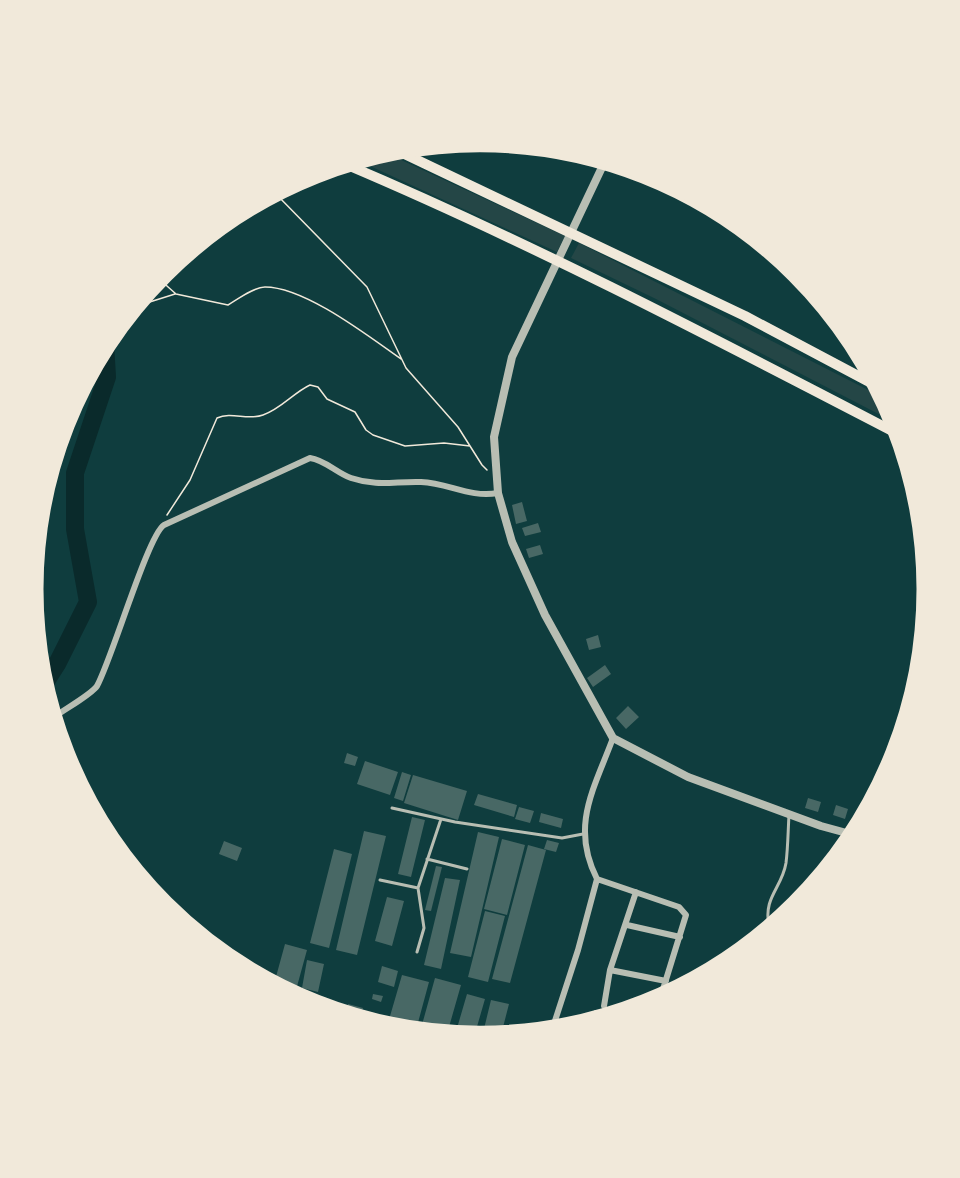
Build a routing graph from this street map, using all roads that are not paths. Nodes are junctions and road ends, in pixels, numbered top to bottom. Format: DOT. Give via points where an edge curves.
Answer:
graph roads {
  1 [pos="410,157"];
  2 [pos="602,168"];
  3 [pos="357,169"];
  4 [pos="864,379"];
  5 [pos="888,429"];
  6 [pos="498,493"];
  7 [pos="60,713"];
  8 [pos="613,738"];
  9 [pos="392,808"];
  10 [pos="789,814"];
  11 [pos="441,819"];
  12 [pos="844,832"];
  13 [pos="583,834"];
  14 [pos="428,859"];
  15 [pos="466,869"];
  16 [pos="597,879"];
  17 [pos="380,880"];
  18 [pos="418,888"];
  19 [pos="636,892"];
  20 [pos="767,919"];
  21 [pos="627,925"];
  22 [pos="680,937"];
  23 [pos="417,952"];
  24 [pos="610,970"];
  25 [pos="666,981"];
  26 [pos="664,987"];
  27 [pos="604,1006"];
  28 [pos="555,1020"];
  1 -- 4 [label="highway" via="745,316"];
  2 -- 6 [label="street" via="512,357 494,437"];
  3 -- 5 [label="highway" via="710,337"];
  6 -- 7 [label="street" via="476,495 421,482 379,485 350,477 310,458 159,528 96,688"];
  6 -- 8 [label="street" via="512,542 545,615"];
  8 -- 10 [label="street" via="688,777"];
  8 -- 13 [label="street" via="593,789"];
  9 -- 11 [label="lane"];
  10 -- 12 [label="street"];
  10 -- 20 [label="lane" via="786,865 768,902"];
  11 -- 13 [label="lane" via="562,838"];
  11 -- 14 [label="lane"];
  13 -- 16 [label="street" via="588,862"];
  14 -- 15 [label="lane"];
  14 -- 18 [label="lane"];
  16 -- 19 [label="street"];
  16 -- 28 [label="street"];
  17 -- 18 [label="lane"];
  18 -- 23 [label="lane" via="424,928"];
  19 -- 21 [label="street"];
  19 -- 22 [label="street" via="684,910"];
  21 -- 22 [label="street"];
  21 -- 24 [label="street"];
  22 -- 25 [label="street"];
  24 -- 25 [label="street"];
  24 -- 27 [label="street"];
  25 -- 26 [label="street"];
}
